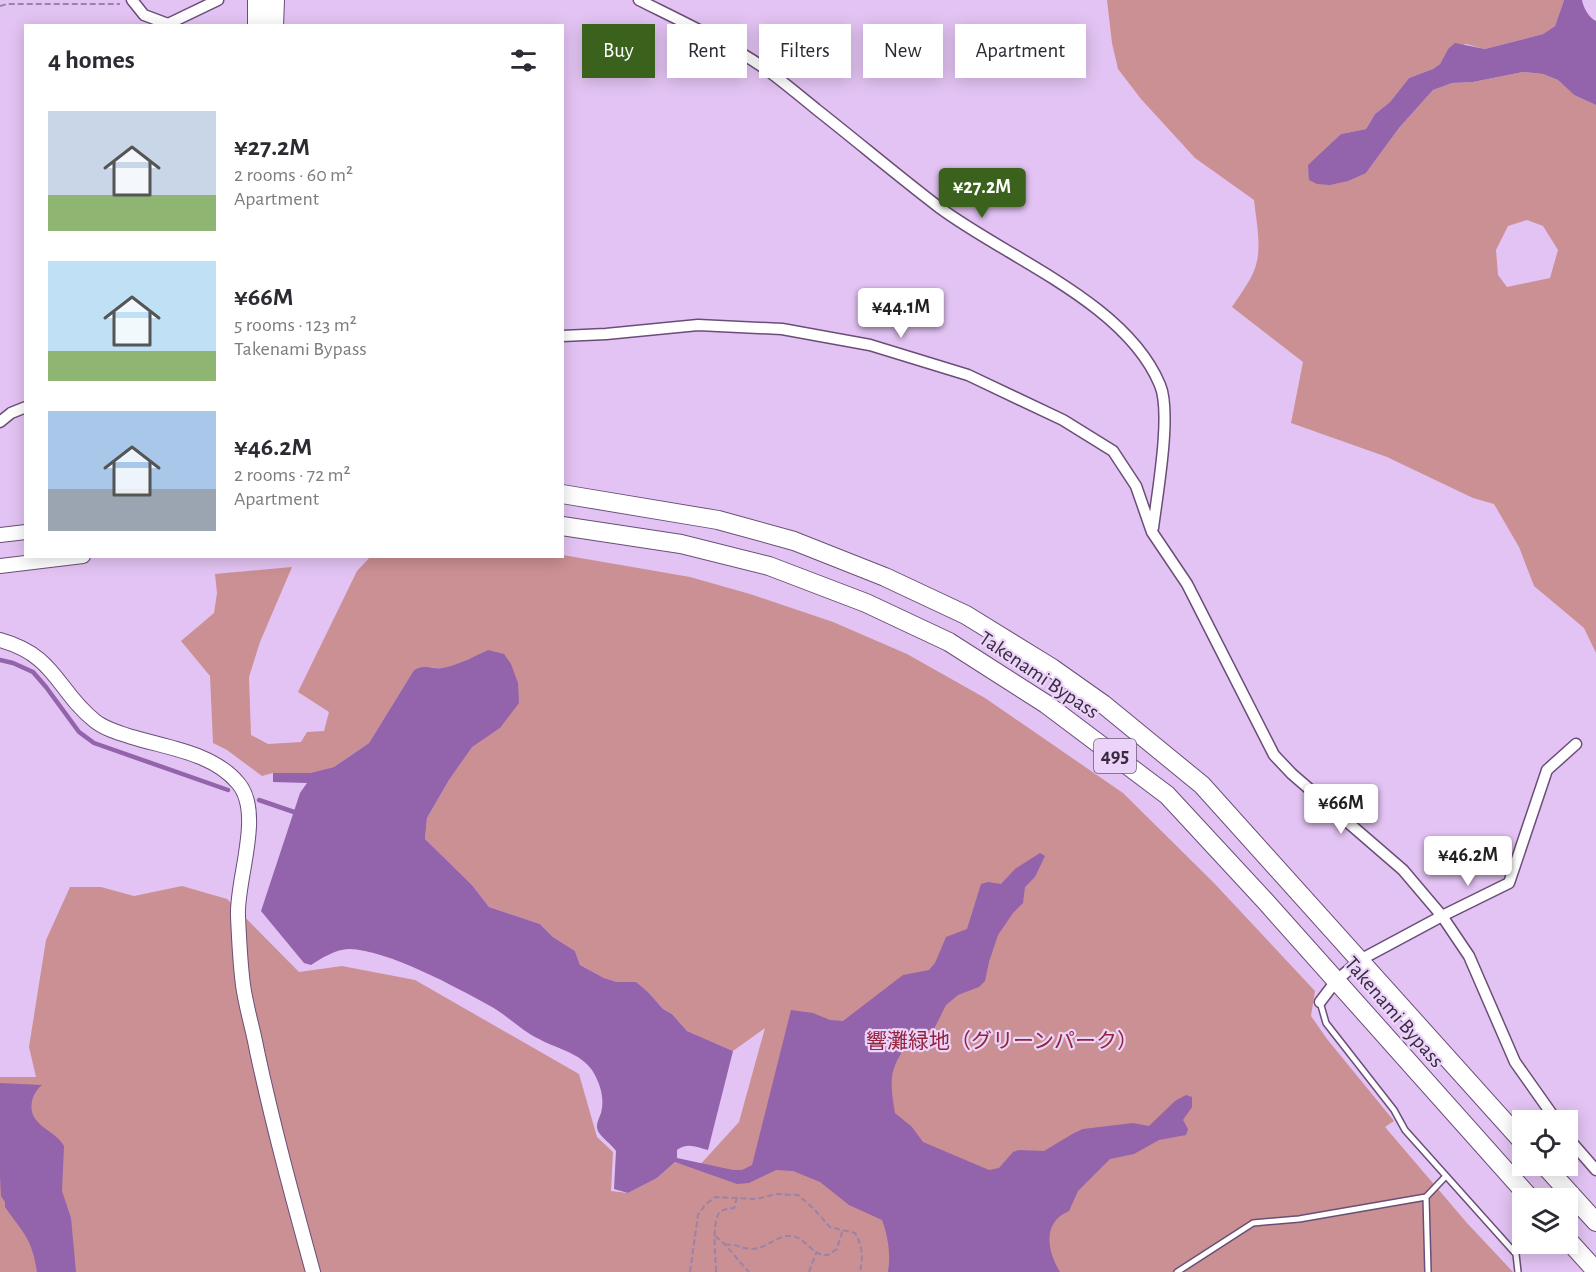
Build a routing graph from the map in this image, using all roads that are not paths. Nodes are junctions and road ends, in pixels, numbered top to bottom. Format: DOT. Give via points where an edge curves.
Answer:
graph roads {
  1 [pos="218,0"];
  2 [pos="257,0"];
  3 [pos="275,0"];
  4 [pos="639,0"];
  5 [pos="134,2"];
  6 [pos="257,24"];
  7 [pos="274,24"];
  8 [pos="564,336"];
  9 [pos="24,408"];
  10 [pos="0,422"];
  11 [pos="564,494"];
  12 [pos="564,526"];
  13 [pos="24,532"];
  14 [pos="1152,532"];
  15 [pos="0,535"];
  16 [pos="66,558"];
  17 [pos="0,566"];
  18 [pos="0,640"];
  19 [pos="1576,744"];
  20 [pos="1442,916"];
  21 [pos="1360,960"];
  22 [pos="1336,981"];
  23 [pos="1320,1002"];
  24 [pos="1549,1110"];
  25 [pos="1512,1130"];
  26 [pos="1578,1149"];
  27 [pos="1596,1170"];
  28 [pos="1446,1176"];
  29 [pos="1554,1176"];
  30 [pos="1521,1188"];
  31 [pos="1426,1197"];
  32 [pos="1596,1222"];
  33 [pos="1578,1251"];
  34 [pos="1596,1271"];
  35 [pos="313,1272"];
  36 [pos="1177,1272"];
  37 [pos="1428,1272"];
  38 [pos="1518,1272"];
  1 -- 5 [label="street" via="168,24 144,15"];
  2 -- 6 [label="highway"];
  3 -- 7 [label="highway"];
  4 -- 14 [label="street" via="763,68 941,209 1066,287 1125,334 1149,363 1161,386 1166,412"];
  8 -- 14 [label="street" via="698,325 782,329 870,345 968,375 1063,420 1113,451 1136,486"];
  9 -- 10 [label="street"];
  11 -- 21 [label="highway, Takenami Bypass / 495" via="718,519 794,542 885,577 966,615 1104,704 1202,785"];
  12 -- 22 [label="highway, Takenami Bypass / 495" via="681,544 769,566 866,603 949,642 1046,704 1167,795"];
  13 -- 15 [label="street"];
  14 -- 20 [label="street" via="1187,584 1274,755 1403,870"];
  16 -- 17 [label="street"];
  18 -- 35 [label="street" via="46,663 96,722 117,733 204,758 224,768 241,785 248,803 238,913 243,985 270,1111"];
  19 -- 20 [label="street" via="1547,770 1509,883"];
  20 -- 21 [label="street"];
  20 -- 24 [label="street" via="1469,956 1515,1062"];
  21 -- 22 [label="street"];
  21 -- 25 [label="highway, Takenami Bypass / 495"];
  22 -- 23 [label="street"];
  22 -- 30 [label="highway, Takenami Bypass / 495"];
  23 -- 28 [label="lane" via="1326,1023 1394,1110 1405,1130"];
  26 -- 27 [label="street"];
  28 -- 31 [label="lane"];
  28 -- 38 [label="lane" via="1516,1254"];
  29 -- 32 [label="highway"];
  31 -- 36 [label="lane" via="1253,1223"];
  31 -- 37 [label="lane"];
  33 -- 34 [label="highway"];
}
